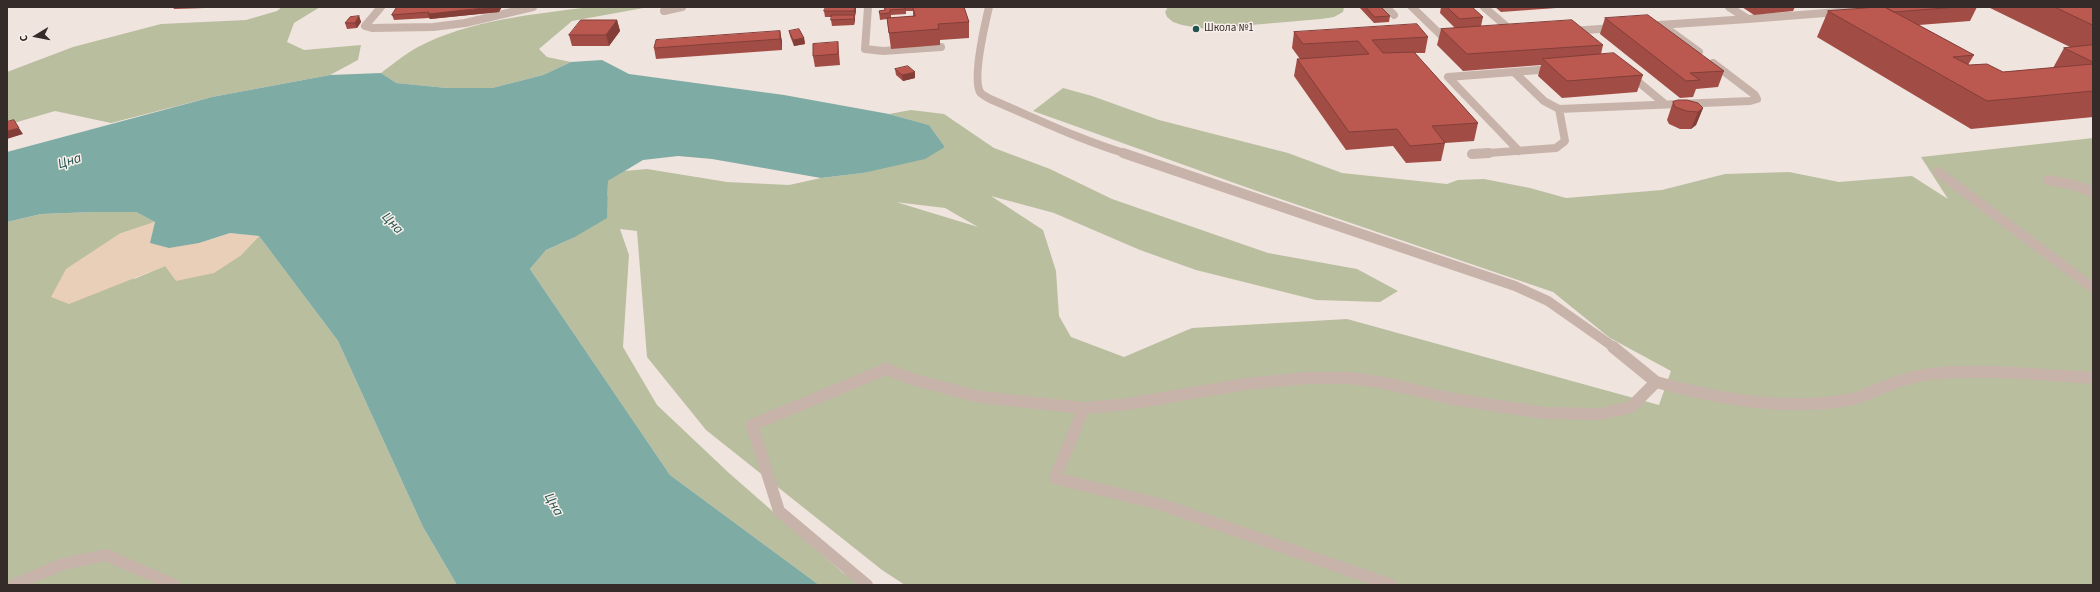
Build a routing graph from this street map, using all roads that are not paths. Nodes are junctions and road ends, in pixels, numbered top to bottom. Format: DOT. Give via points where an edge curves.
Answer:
graph roads {
  1 [pos="381,7"];
  2 [pos="533,7"];
  3 [pos="682,7"];
  4 [pos="868,7"];
  5 [pos="989,7"];
  6 [pos="1386,7"];
  7 [pos="1412,7"];
  8 [pos="1484,7"];
  9 [pos="1729,7"];
  10 [pos="1844,7"];
  11 [pos="664,11"];
  12 [pos="1394,15"];
  13 [pos="1748,19"];
  14 [pos="1430,24"];
  15 [pos="1422,25"];
  16 [pos="1623,27"];
  17 [pos="1576,30"];
  18 [pos="1561,31"];
  19 [pos="1508,35"];
  20 [pos="1461,38"];
  21 [pos="1588,40"];
  22 [pos="941,47"];
  23 [pos="1562,68"];
  24 [pos="1623,69"];
  25 [pos="1514,72"];
  26 [pos="1665,104"];
  27 [pos="1559,108"];
  28 [pos="1519,151"];
  29 [pos="1472,154"];
  30 [pos="1938,172"];
  31 [pos="2048,180"];
  32 [pos="2093,192"];
  33 [pos="2093,288"];
  34 [pos="2093,378"];
  35 [pos="1656,382"];
  36 [pos="1084,408"];
  37 [pos="14,585"];
  38 [pos="174,585"];
  39 [pos="867,585"];
  40 [pos="1391,585"];
  1 -- 2 [label="lane" via="365,26 440,26 465,23"];
  3 -- 11 [label="lane"];
  4 -- 22 [label="lane" via="865,49 883,51"];
  5 -- 35 [label="lane" via="982,37 977,83 980,92 990,99 1068,130 1091,143 1154,162 1515,286 1548,301 1621,352"];
  6 -- 12 [label="lane"];
  7 -- 14 [label="lane"];
  8 -- 19 [label="lane" via="1519,34"];
  9 -- 13 [label="lane"];
  10 -- 13 [label="lane" via="1851,11"];
  13 -- 26 [label="lane" via="1658,25 1755,95 1757,99"];
  14 -- 15 [label="lane"];
  14 -- 20 [label="lane" via="1445,39"];
  16 -- 17 [label="lane"];
  17 -- 18 [label="lane"];
  17 -- 21 [label="lane"];
  23 -- 25 [label="lane"];
  24 -- 26 [label="lane"];
  25 -- 27 [label="lane" via="1544,101"];
  25 -- 28 [label="lane" via="1448,77"];
  26 -- 27 [label="lane"];
  27 -- 28 [label="lane" via="1565,140 1556,148"];
  28 -- 29 [label="lane"];
  30 -- 33 [label="lane"];
  31 -- 32 [label="lane"];
  34 -- 35 [label="lane" via="1962,371 1934,374 1885,386 1854,399 1811,406 1757,403 1708,396"];
  35 -- 36 [label="lane" via="1631,407 1601,414 1544,413 1349,378 1307,378 1246,384 1128,404"];
  36 -- 39 [label="lane" via="980,397 915,380 886,369 752,425 779,511"];
  36 -- 40 [label="lane" via="1055,478 1163,505"];
  37 -- 38 [label="lane" via="63,564 106,555"];
}
